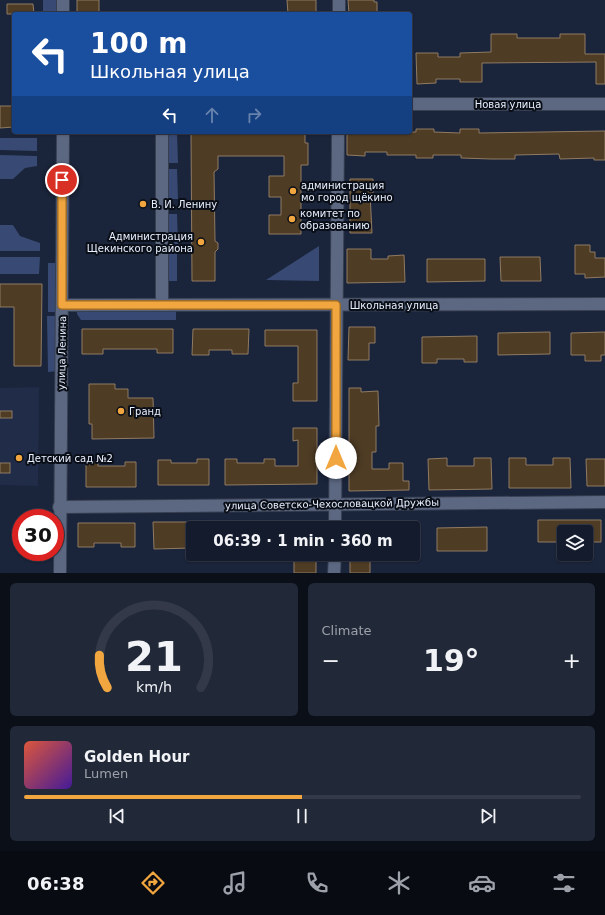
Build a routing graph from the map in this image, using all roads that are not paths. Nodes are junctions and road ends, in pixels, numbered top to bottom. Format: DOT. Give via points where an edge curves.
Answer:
graph roads {
  1 [pos="63,0"];
  2 [pos="339,0"];
  3 [pos="63,12"];
  4 [pos="339,12"];
  5 [pos="412,104"];
  6 [pos="605,104"];
  7 [pos="63,134"];
  8 [pos="162,134"];
  9 [pos="338,134"];
  10 [pos="605,304"];
  11 [pos="62,305"];
  12 [pos="162,305"];
  13 [pos="336,305"];
  14 [pos="605,502"];
  15 [pos="336,504"];
  16 [pos="60,507"];
  17 [pos="335,521"];
  18 [pos="335,561"];
  19 [pos="60,573"];
  20 [pos="334,573"];
  1 -- 3 [label="street"];
  2 -- 4 [label="street"];
  5 -- 6 [label="street, Новая улица"];
  7 -- 11 [label="street, улица Ленина"];
  8 -- 12 [label="street"];
  9 -- 13 [label="street"];
  10 -- 13 [label="street, Школьная улица"];
  11 -- 12 [label="street, Школьная улица"];
  11 -- 16 [label="street, улица Ленина"];
  12 -- 13 [label="street, Школьная улица"];
  13 -- 15 [label="street"];
  14 -- 15 [label="street, улица Советско-Чехословацкой Дружбы"];
  15 -- 16 [label="street, улица Советско-Чехословацкой Дружбы"];
  15 -- 17 [label="street"];
  16 -- 19 [label="street, улица Ленина"];
  18 -- 20 [label="street"];
}
